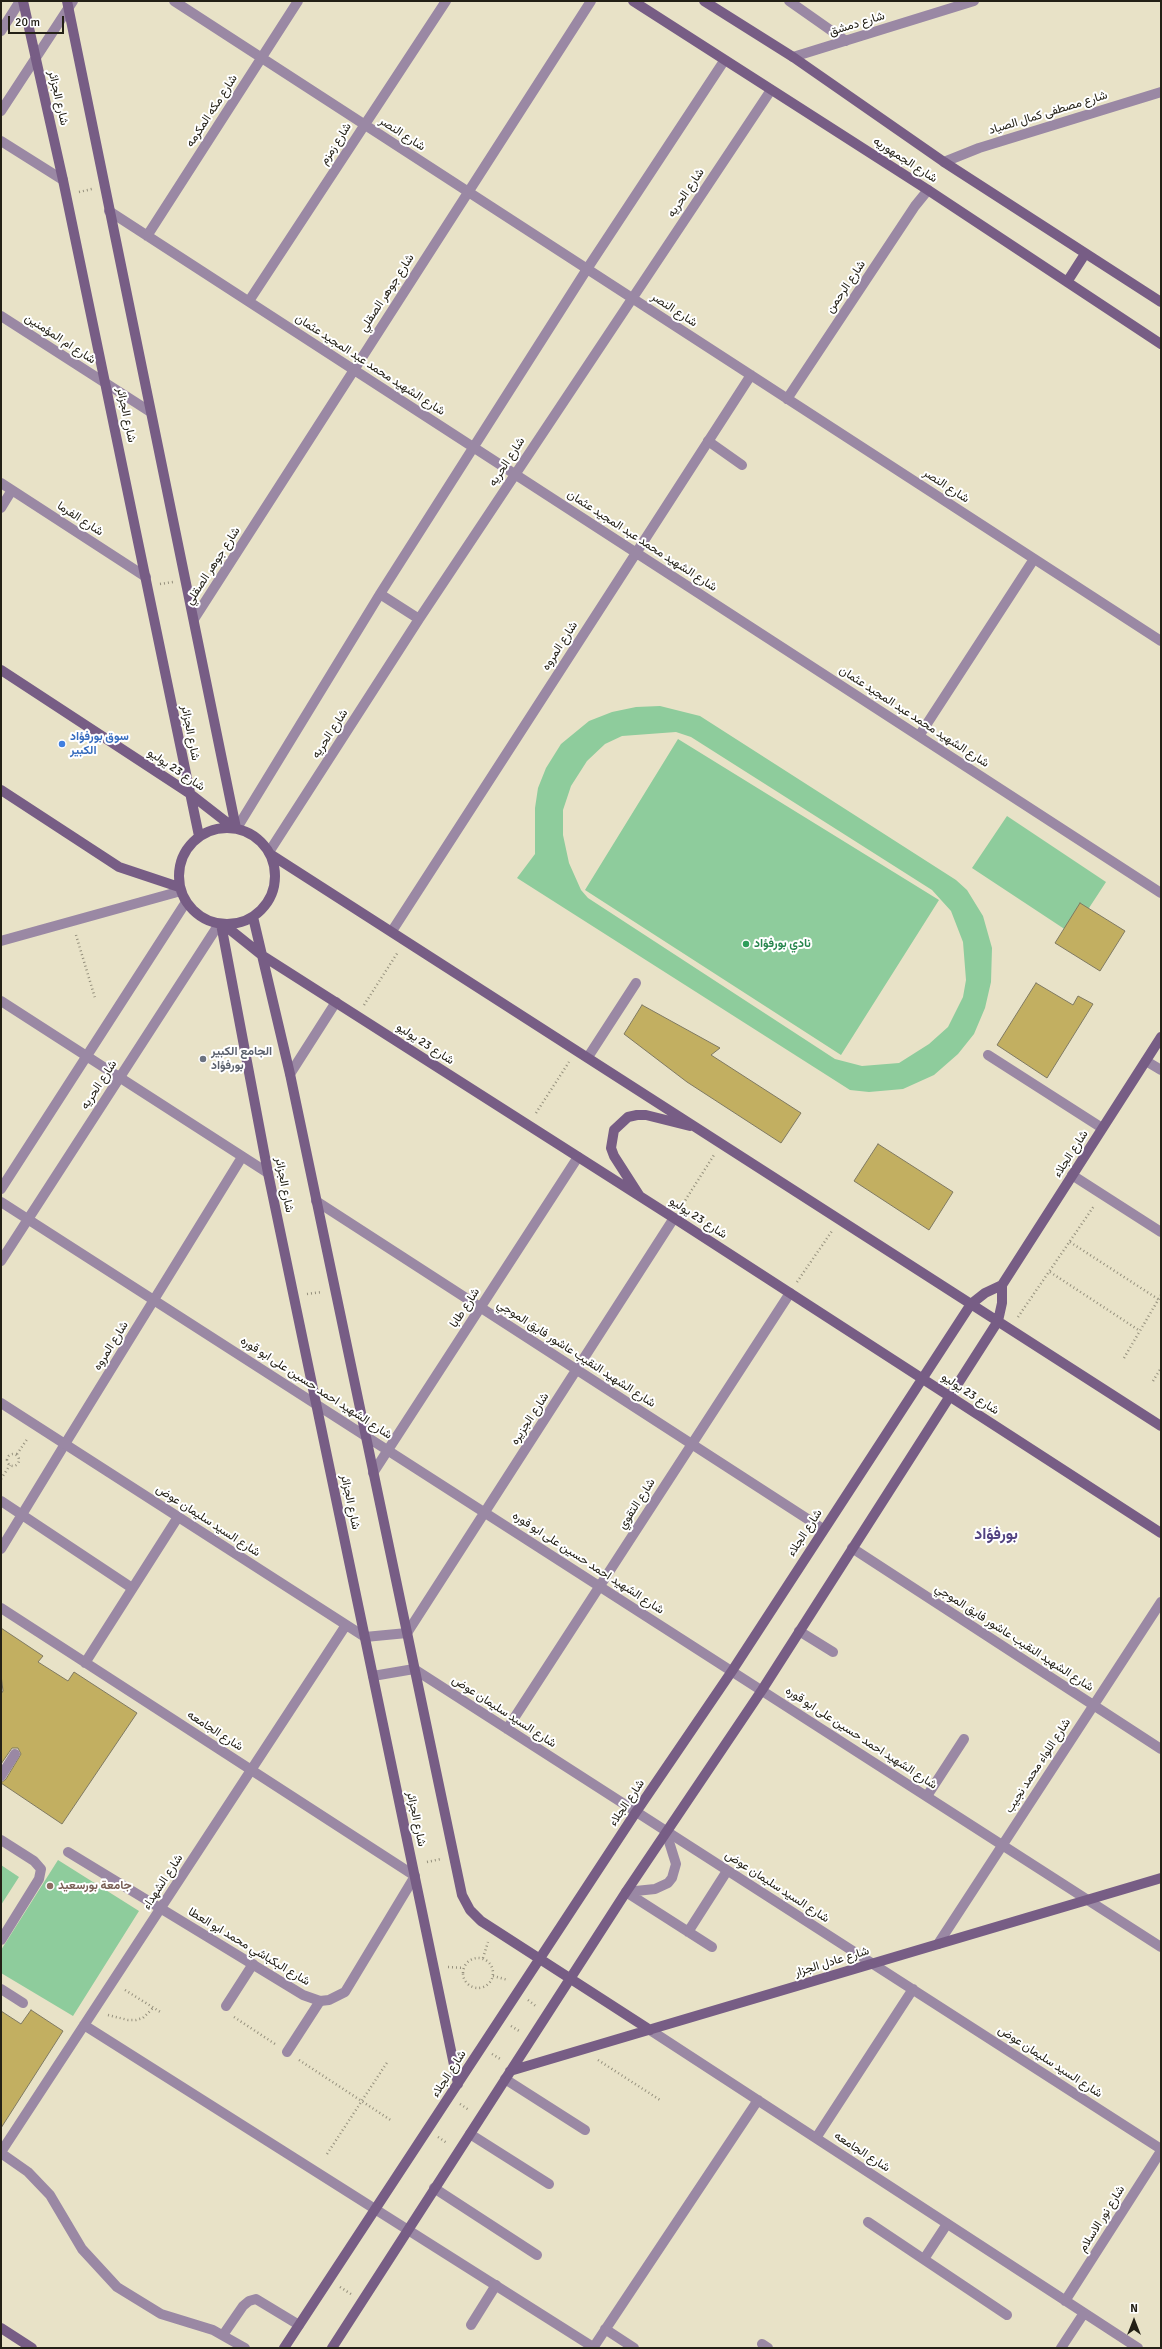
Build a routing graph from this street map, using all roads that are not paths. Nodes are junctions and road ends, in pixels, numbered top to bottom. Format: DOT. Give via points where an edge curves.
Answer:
graph roads {
  1 [pos="22,1"];
  2 [pos="174,1"];
  3 [pos="298,1"];
  4 [pos="446,1"];
  5 [pos="590,1"];
  6 [pos="633,1"];
  7 [pos="704,1"];
  8 [pos="788,1"];
  9 [pos="974,1"];
  10 [pos="69,3"];
  11 [pos="1,31"];
  12 [pos="846,42"];
  13 [pos="36,57"];
  14 [pos="793,57"];
  15 [pos="261,58"];
  16 [pos="724,61"];
  17 [pos="771,90"];
  18 [pos="1161,92"];
  19 [pos="1,111"];
  20 [pos="364,125"];
  21 [pos="1,141"];
  22 [pos="944,162"];
  23 [pos="64,180"];
  24 [pos="928,190"];
  25 [pos="468,192"];
  26 [pos="109,211"];
  27 [pos="147,236"];
  28 [pos="1085,254"];
  29 [pos="588,269"];
  30 [pos="1067,282"];
  31 [pos="631,297"];
  32 [pos="249,301"];
  33 [pos="1161,302"];
  34 [pos="1,316"];
  35 [pos="1161,344"];
  36 [pos="354,370"];
  37 [pos="751,375"];
  38 [pos="106,384"];
  39 [pos="787,399"];
  40 [pos="149,411"];
  41 [pos="708,441"];
  42 [pos="474,447"];
  43 [pos="742,465"];
  44 [pos="515,474"];
  45 [pos="1,483"];
  46 [pos="12,490"];
  47 [pos="1,508"];
  48 [pos="636,552"];
  49 [pos="1034,559"];
  50 [pos="147,582"];
  51 [pos="380,594"];
  52 [pos="194,619"];
  53 [pos="419,619"];
  54 [pos="1161,641"];
  55 [pos="1,670"];
  56 [pos="919,736"];
  57 [pos="1,790"];
  58 [pos="190,793"];
  59 [pos="236,828"];
  60 [pos="199,836"];
  61 [pos="270,853"];
  62 [pos="180,889"];
  63 [pos="1161,893"];
  64 [pos="186,902"];
  65 [pos="253,917"];
  66 [pos="221,924"];
  67 [pos="392,931"];
  68 [pos="1,941"];
  69 [pos="263,956"];
  70 [pos="636,983"];
  71 [pos="1,1000"];
  72 [pos="336,1002"];
  73 [pos="1161,1038"];
  74 [pos="988,1055"];
  75 [pos="87,1056"];
  76 [pos="588,1057"];
  77 [pos="1146,1061"];
  78 [pos="1161,1070"];
  79 [pos="290,1074"];
  80 [pos="120,1077"];
  81 [pos="1102,1128"];
  82 [pos="700,1129"];
  83 [pos="242,1157"];
  84 [pos="578,1157"];
  85 [pos="268,1173"];
  86 [pos="1072,1175"];
  87 [pos="1,1189"];
  88 [pos="641,1197"];
  89 [pos="316,1201"];
  90 [pos="1,1202"];
  91 [pos="674,1218"];
  92 [pos="28,1219"];
  93 [pos="1161,1232"];
  94 [pos="1,1261"];
  95 [pos="1002,1285"];
  96 [pos="790,1293"];
  97 [pos="154,1300"];
  98 [pos="970,1304"];
  99 [pos="480,1308"];
  100 [pos="998,1321"];
  101 [pos="576,1370"];
  102 [pos="922,1378"];
  103 [pos="950,1396"];
  104 [pos="1,1403"];
  105 [pos="316,1403"];
  106 [pos="1161,1426"];
  107 [pos="365,1435"];
  108 [pos="65,1444"];
  109 [pos="692,1444"];
  110 [pos="388,1450"];
  111 [pos="373,1473"];
  112 [pos="1,1501"];
  113 [pos="485,1512"];
  114 [pos="22,1515"];
  115 [pos="178,1517"];
  116 [pos="823,1529"];
  117 [pos="1161,1533"];
  118 [pos="852,1548"];
  119 [pos="1,1549"];
  120 [pos="600,1586"];
  121 [pos="132,1588"];
  122 [pos="1161,1602"];
  123 [pos="1,1608"];
  124 [pos="346,1625"];
  125 [pos="799,1630"];
  126 [pos="407,1633"];
  127 [pos="365,1637"];
  128 [pos="833,1652"];
  129 [pos="85,1663"];
  130 [pos="414,1670"];
  131 [pos="732,1671"];
  132 [pos="373,1676"];
  133 [pos="762,1690"];
  134 [pos="1093,1705"];
  135 [pos="507,1729"];
  136 [pos="964,1739"];
  137 [pos="1161,1749"];
  138 [pos="15,1754"];
  139 [pos="252,1770"];
  140 [pos="1,1776"];
  141 [pos="927,1796"];
  142 [pos="636,1812"];
  143 [pos="666,1832"];
  144 [pos="1,1840"];
  145 [pos="1002,1845"];
  146 [pos="68,1852"];
  147 [pos="727,1871"];
  148 [pos="415,1876"];
  149 [pos="1161,1878"];
  150 [pos="626,1892"];
  151 [pos="1087,1900"];
  152 [pos="161,1908"];
  153 [pos="688,1932"];
  154 [pos="1,1940"];
  155 [pos="938,1944"];
  156 [pos="712,1947"];
  157 [pos="1161,1947"];
  158 [pos="540,1958"];
  159 [pos="872,1963"];
  160 [pos="253,1964"];
  161 [pos="571,1978"];
  162 [pos="1,1989"];
  163 [pos="913,1989"];
  164 [pos="320,2001"];
  165 [pos="23,2003"];
  166 [pos="226,2006"];
  167 [pos="84,2025"];
  168 [pos="650,2030"];
  169 [pos="287,2052"];
  170 [pos="510,2073"];
  171 [pos="458,2084"];
  172 [pos="758,2100"];
  173 [pos="585,2130"];
  174 [pos="470,2134"];
  175 [pos="816,2138"];
  176 [pos="1161,2150"];
  177 [pos="1,2153"];
  178 [pos="549,2184"];
  179 [pos="434,2188"];
  180 [pos="376,2208"];
  181 [pos="868,2222"];
  182 [pos="947,2224"];
  183 [pos="408,2229"];
  184 [pos="537,2255"];
  185 [pos="924,2260"];
  186 [pos="496,2285"];
  187 [pos="1066,2301"];
  188 [pos="1084,2313"];
  189 [pos="1007,2315"];
  190 [pos="471,2324"];
  191 [pos="299,2326"];
  192 [pos="1,2328"];
  193 [pos="605,2329"];
  194 [pos="223,2335"];
  195 [pos="593,2347"];
  196 [pos="32,2348"];
  197 [pos="245,2348"];
  198 [pos="284,2348"];
  199 [pos="332,2348"];
  200 [pos="634,2348"];
  201 [pos="1061,2348"];
  202 [pos="1138,2348"];
  1 -- 11 [label="street"];
  1 -- 13 [label="main road, شارع الجزائر"];
  2 -- 15 [label="street, شارع النصر"];
  3 -- 15 [label="street, شارع مكه المكرمه"];
  4 -- 20 [label="street, شارع زمزم"];
  5 -- 25 [label="street, شارع جوهر الصقلي"];
  6 -- 16 [label="main road, شارع الجمهوريه"];
  7 -- 14 [label="main road, شارع الجمهوريه"];
  8 -- 12 [label="street"];
  9 -- 12 [label="street, شارع دمشق"];
  10 -- 13 [label="street"];
  10 -- 26 [label="main road, شارع الجزائر"];
  12 -- 14 [label="street, شارع دمشق"];
  13 -- 19 [label="street"];
  13 -- 23 [label="main road, شارع الجزائر"];
  14 -- 22 [label="main road, شارع الجمهوريه"];
  15 -- 20 [label="street, شارع النصر"];
  15 -- 27 [label="street, شارع مكه المكرمه"];
  16 -- 17 [label="main road, شارع الجمهوريه"];
  16 -- 29 [label="street"];
  17 -- 24 [label="main road, شارع الجمهوريه"];
  17 -- 31 [label="street, شارع الحريه"];
  18 -- 22 [label="street, شارع مصطفى كمال الصياد" via="979,148"];
  20 -- 25 [label="street, شارع النصر"];
  20 -- 32 [label="street, شارع زمزم"];
  21 -- 23 [label="street"];
  22 -- 28 [label="main road, شارع الجمهوريه"];
  23 -- 38 [label="main road, شارع الجزائر"];
  24 -- 30 [label="main road, شارع الجمهوريه"];
  24 -- 39 [label="street, شارع الرحمن" via="910,213"];
  25 -- 29 [label="street, شارع النصر"];
  25 -- 36 [label="street, شارع جوهر الصقلي"];
  26 -- 27 [label="street, شارع الشهيد محمد عبد المجيد عثمان"];
  26 -- 40 [label="main road, شارع الجزائر"];
  27 -- 32 [label="street, شارع الشهيد محمد عبد المجيد عثمان"];
  28 -- 30 [label="main road"];
  28 -- 33 [label="main road, شارع الجمهوريه"];
  29 -- 31 [label="street, شارع النصر"];
  29 -- 42 [label="street"];
  30 -- 35 [label="main road, شارع الجمهوريه"];
  31 -- 37 [label="street, شارع النصر"];
  31 -- 44 [label="street, شارع الحريه"];
  32 -- 36 [label="street, شارع الشهيد محمد عبد المجيد عثمان"];
  34 -- 38 [label="street, شارع ام المؤمنين"];
  36 -- 42 [label="street, شارع الشهيد محمد عبد المجيد عثمان"];
  36 -- 52 [label="street, شارع جوهر الصقلي"];
  37 -- 39 [label="street, شارع النصر"];
  37 -- 41 [label="street, شارع المروه"];
  38 -- 40 [label="street, شارع ام المؤمنين"];
  38 -- 50 [label="main road, شارع الجزائر"];
  39 -- 49 [label="street, شارع النصر"];
  40 -- 52 [label="main road, شارع الجزائر"];
  41 -- 43 [label="street"];
  41 -- 48 [label="street, شارع المروه"];
  42 -- 44 [label="street, شارع الشهيد محمد عبد المجيد عثمان"];
  42 -- 51 [label="street"];
  44 -- 48 [label="street, شارع الشهيد محمد عبد المجيد عثمان"];
  44 -- 53 [label="street, شارع الحريه"];
  45 -- 46 [label="street, شارع الفرما"];
  46 -- 47 [label="street"];
  46 -- 50 [label="street, شارع الفرما"];
  48 -- 56 [label="street, شارع الشهيد محمد عبد المجيد عثمان"];
  48 -- 67 [label="street, شارع المروه"];
  49 -- 54 [label="street, شارع النصر"];
  49 -- 56 [label="street"];
  50 -- 58 [label="main road, شارع الجزائر"];
  51 -- 53 [label="street"];
  51 -- 59 [label="street"];
  52 -- 59 [label="main road, شارع الجزائر"];
  53 -- 61 [label="street, شارع الحريه"];
  55 -- 58 [label="main road, شارع 23 يوليو"];
  56 -- 63 [label="street, شارع الشهيد محمد عبد المجيد عثمان"];
  57 -- 62 [label="main road" via="119,867"];
  58 -- 59 [label="main road, شارع 23 يوليو"];
  58 -- 60 [label="main road, شارع الجزائر"];
  59 -- 60 [label="main road" via="215,828"];
  59 -- 61 [label="main road" via="250,833 261,841"];
  60 -- 62 [label="main road" via="183,853 179,870"];
  61 -- 65 [label="main road" via="274,865 274,888 269,900"];
  61 -- 67 [label="main road"];
  62 -- 64 [label="main road"];
  62 -- 68 [label="street"];
  64 -- 66 [label="main road" via="200,916"];
  64 -- 75 [label="street"];
  65 -- 66 [label="main road" via="238,923"];
  65 -- 69 [label="main road"];
  66 -- 69 [label="main road, شارع 23 يوليو"];
  66 -- 80 [label="street, شارع الحريه"];
  66 -- 85 [label="main road, شارع الجزائر"];
  67 -- 76 [label="main road"];
  69 -- 72 [label="main road, شارع 23 يوليو"];
  69 -- 79 [label="main road"];
  70 -- 76 [label="street"];
  71 -- 75 [label="street"];
  72 -- 79 [label="street"];
  72 -- 84 [label="main road, شارع 23 يوليو"];
  73 -- 77 [label="main road, شارع الجلاء"];
  74 -- 81 [label="street"];
  75 -- 80 [label="street"];
  75 -- 87 [label="street"];
  76 -- 82 [label="main road"];
  77 -- 78 [label="street"];
  77 -- 81 [label="main road, شارع الجلاء"];
  79 -- 89 [label="main road"];
  80 -- 83 [label="street"];
  80 -- 92 [label="street, شارع الحريه"];
  81 -- 86 [label="main road, شارع الجلاء"];
  82 -- 88 [label="main road" via="646,1115 628,1117 620,1122 614,1130 611,1148"];
  82 -- 98 [label="main road"];
  83 -- 85 [label="street"];
  83 -- 97 [label="street, شارع المروه"];
  84 -- 88 [label="main road, شارع 23 يوليو"];
  84 -- 99 [label="street, شارع طابا"];
  85 -- 105 [label="main road, شارع الجزائر"];
  86 -- 93 [label="street"];
  86 -- 95 [label="main road, شارع الجلاء"];
  88 -- 91 [label="main road, شارع 23 يوليو"];
  89 -- 99 [label="street, شارع الشهيد النقيب عاشور فايق الموجي"];
  89 -- 107 [label="main road"];
  90 -- 92 [label="street, شارع الشهيد احمد حسين على ابو قوره"];
  91 -- 96 [label="main road, شارع 23 يوليو"];
  91 -- 101 [label="street, شارع الجزيره"];
  92 -- 94 [label="street, شارع الحريه"];
  92 -- 97 [label="street, شارع الشهيد احمد حسين على ابو قوره"];
  95 -- 98 [label="main road, شارع الجلاء"];
  95 -- 100 [label="main road"];
  96 -- 102 [label="main road, شارع 23 يوليو"];
  96 -- 109 [label="street, شارع التقوي"];
  97 -- 105 [label="street, شارع الشهيد احمد حسين على ابو قوره"];
  97 -- 108 [label="street, شارع المروه"];
  98 -- 100 [label="main road"];
  98 -- 102 [label="main road, شارع الجلاء"];
  99 -- 101 [label="street, شارع الشهيد النقيب عاشور فايق الموجي"];
  99 -- 110 [label="street, شارع طابا"];
  100 -- 103 [label="main road"];
  100 -- 106 [label="main road"];
  101 -- 109 [label="street, شارع الشهيد النقيب عاشور فايق الموجي"];
  101 -- 113 [label="street, شارع الجزيره"];
  102 -- 103 [label="main road, شارع 23 يوليو"];
  102 -- 116 [label="main road, شارع الجلاء"];
  103 -- 117 [label="main road, شارع 23 يوليو"];
  103 -- 118 [label="main road"];
  104 -- 108 [label="street, شارع السيد سليمان عوض"];
  105 -- 107 [label="street, شارع الشهيد احمد حسين على ابو قوره"];
  105 -- 127 [label="main road, شارع الجزائر"];
  107 -- 110 [label="street, شارع الشهيد احمد حسين على ابو قوره"];
  107 -- 111 [label="main road"];
  108 -- 114 [label="street, شارع المروه"];
  108 -- 115 [label="street, شارع السيد سليمان عوض"];
  109 -- 116 [label="street, شارع الشهيد النقيب عاشور فايق الموجي"];
  109 -- 120 [label="street, شارع التقوي"];
  110 -- 111 [label="street, شارع طابا"];
  110 -- 113 [label="street, شارع الشهيد احمد حسين على ابو قوره"];
  111 -- 126 [label="main road"];
  112 -- 114 [label="street"];
  113 -- 120 [label="street, شارع الشهيد احمد حسين على ابو قوره"];
  113 -- 126 [label="street, شارع الجزيره"];
  114 -- 119 [label="street, شارع المروه"];
  114 -- 121 [label="street"];
  115 -- 121 [label="street"];
  115 -- 124 [label="street, شارع السيد سليمان عوض"];
  116 -- 131 [label="main road, شارع الجلاء"];
  118 -- 125 [label="main road"];
  118 -- 134 [label="street, شارع الشهيد النقيب عاشور فايق الموجي"];
  120 -- 131 [label="street, شارع الشهيد احمد حسين على ابو قوره"];
  120 -- 135 [label="street, شارع التقوي"];
  121 -- 129 [label="street"];
  122 -- 134 [label="street, شارع اللواء محمد نجيب"];
  123 -- 129 [label="street, شارع الجامعه"];
  124 -- 127 [label="street, شارع السيد سليمان عوض"];
  124 -- 139 [label="street, شارع الشهداء"];
  125 -- 128 [label="street"];
  125 -- 133 [label="main road"];
  126 -- 127 [label="street"];
  126 -- 130 [label="main road"];
  127 -- 132 [label="main road, شارع الجزائر"];
  129 -- 139 [label="street, شارع الجامعه"];
  130 -- 132 [label="street"];
  130 -- 135 [label="street, شارع السيد سليمان عوض"];
  130 -- 158 [label="main road" via="462,1896 472,1914"];
  131 -- 133 [label="street, شارع الشهيد احمد حسين على ابو قوره"];
  131 -- 142 [label="main road, شارع الجلاء"];
  132 -- 148 [label="main road, شارع الجزائر"];
  133 -- 141 [label="street, شارع الشهيد احمد حسين على ابو قوره"];
  133 -- 143 [label="main road"];
  134 -- 137 [label="street, شارع الشهيد النقيب عاشور فايق الموجي"];
  134 -- 145 [label="street, شارع اللواء محمد نجيب"];
  135 -- 142 [label="street, شارع السيد سليمان عوض"];
  136 -- 141 [label="street"];
  138 -- 140 [label="street"];
  139 -- 148 [label="street, شارع الجامعه"];
  139 -- 152 [label="street, شارع الشهداء"];
  141 -- 145 [label="street, شارع الشهيد احمد حسين على ابو قوره"];
  142 -- 143 [label="street, شارع السيد سليمان عوض"];
  142 -- 158 [label="main road, شارع الجلاء"];
  143 -- 147 [label="street, شارع السيد سليمان عوض"];
  143 -- 150 [label="main road"];
  143 -- 150 [label="street" via="676,1864 672,1878 668,1883 655,1889"];
  144 -- 154 [label="street" via="34,1861 41,1869 39,1879"];
  145 -- 151 [label="street, شارع الشهيد احمد حسين على ابو قوره"];
  145 -- 155 [label="street, شارع اللواء محمد نجيب"];
  146 -- 152 [label="street, شارع البكباشي محمد ابو العطا"];
  147 -- 153 [label="street"];
  147 -- 159 [label="street, شارع السيد سليمان عوض"];
  148 -- 164 [label="street" via="345,1992 329,2000"];
  148 -- 171 [label="main road, شارع الجزائر"];
  149 -- 151 [label="main road, شارع عادل الجزار"];
  150 -- 153 [label="street"];
  150 -- 161 [label="main road"];
  151 -- 155 [label="main road, شارع عادل الجزار"];
  151 -- 157 [label="street, شارع الشهيد احمد حسين على ابو قوره"];
  152 -- 160 [label="street, شارع البكباشي محمد ابو العطا"];
  152 -- 167 [label="street, شارع الشهداء"];
  153 -- 156 [label="street"];
  155 -- 159 [label="main road, شارع عادل الجزار"];
  158 -- 161 [label="main road, شارع الجامعه"];
  158 -- 171 [label="main road, شارع الجلاء"];
  159 -- 163 [label="street, شارع السيد سليمان عوض"];
  159 -- 168 [label="main road, شارع عادل الجزار"];
  160 -- 164 [label="street, شارع البكباشي محمد ابو العطا" via="303,1995"];
  160 -- 166 [label="street"];
  161 -- 168 [label="main road, شارع الجامعه"];
  161 -- 170 [label="main road"];
  162 -- 165 [label="street"];
  163 -- 175 [label="street"];
  163 -- 176 [label="street, شارع السيد سليمان عوض"];
  164 -- 169 [label="street"];
  167 -- 177 [label="street, شارع الشهداء"];
  167 -- 180 [label="street"];
  168 -- 170 [label="main road, شارع عادل الجزار"];
  168 -- 172 [label="street, شارع الجامعه"];
  170 -- 173 [label="street"];
  170 -- 174 [label="main road"];
  171 -- 180 [label="main road, شارع الجلاء"];
  172 -- 175 [label="street, شارع الجامعه"];
  172 -- 193 [label="street"];
  174 -- 178 [label="street"];
  174 -- 179 [label="main road"];
  175 -- 182 [label="street, شارع الجامعه"];
  176 -- 187 [label="street, شارع نور الاسلام"];
  177 -- 194 [label="street" via="28,2172 50,2195 82,2249 117,2287 161,2314"];
  179 -- 183 [label="main road"];
  179 -- 184 [label="street"];
  180 -- 183 [label="street"];
  180 -- 191 [label="main road, شارع الجلاء"];
  181 -- 185 [label="street"];
  182 -- 185 [label="street"];
  182 -- 187 [label="street, شارع الجامعه"];
  183 -- 186 [label="street"];
  183 -- 199 [label="main road"];
  185 -- 189 [label="street"];
  186 -- 190 [label="street"];
  186 -- 195 [label="street"];
  187 -- 188 [label="street, شارع الجامعه"];
  188 -- 201 [label="street"];
  188 -- 202 [label="street, شارع الجامعه"];
  191 -- 194 [label="street" via="256,2299 243,2306"];
  191 -- 198 [label="main road, شارع الجلاء"];
  192 -- 196 [label="main road"];
  193 -- 195 [label="street"];
  193 -- 200 [label="street"];
  194 -- 197 [label="street"];
}
